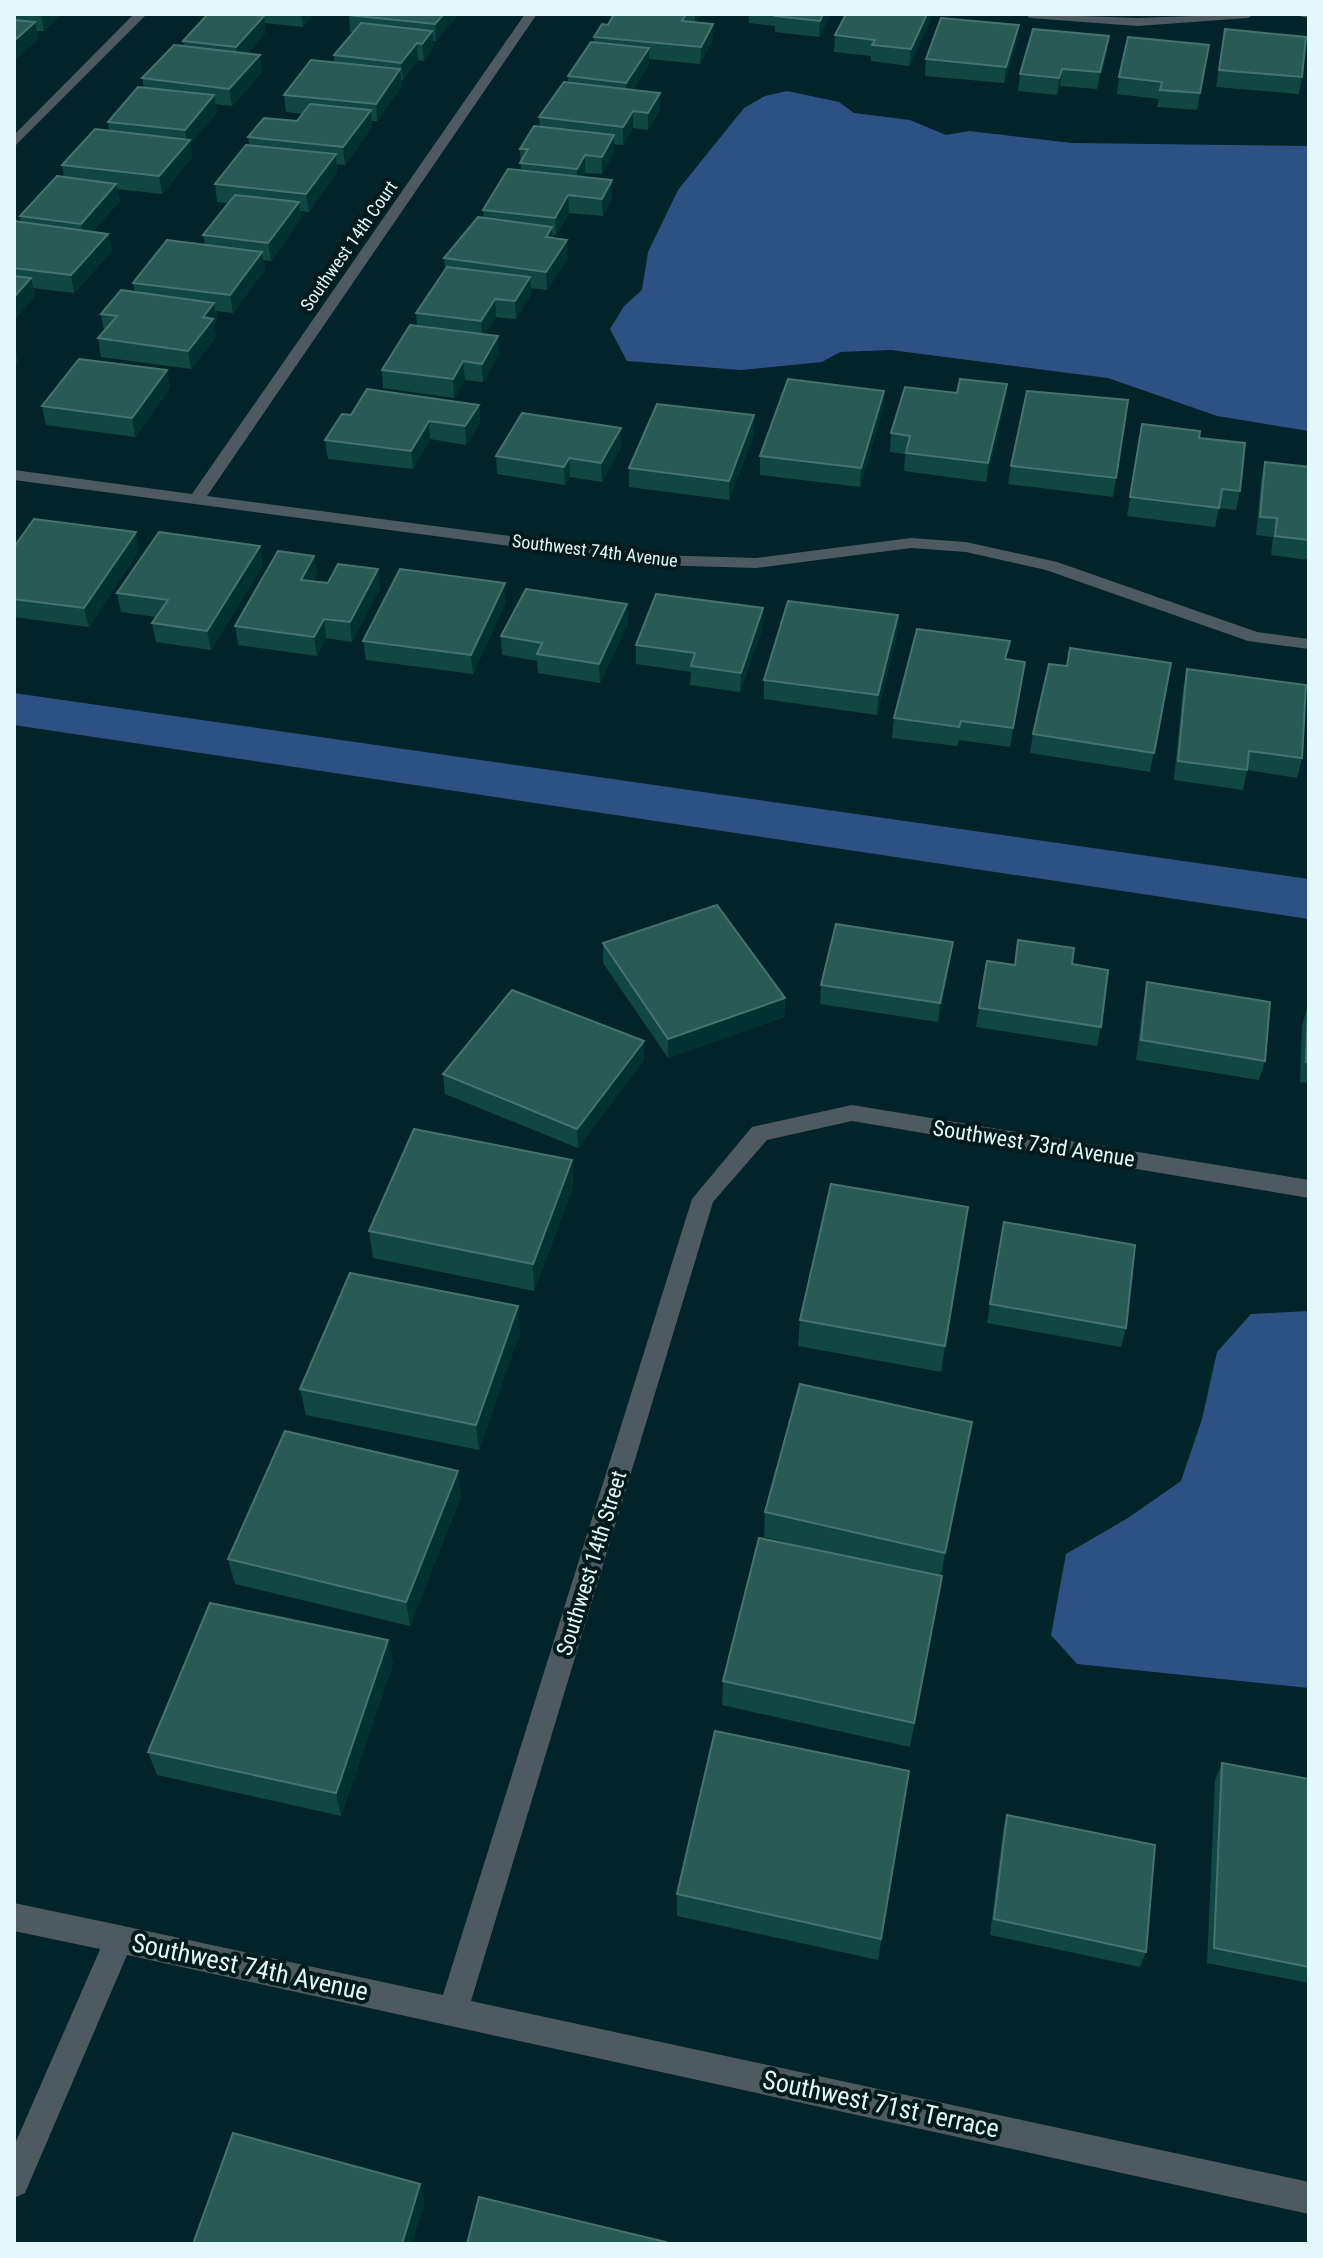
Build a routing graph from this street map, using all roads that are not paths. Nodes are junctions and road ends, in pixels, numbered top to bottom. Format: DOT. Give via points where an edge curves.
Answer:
graph roads {
  1 [pos="141,14"];
  2 [pos="531,14"];
  3 [pos="1030,14"];
  4 [pos="1248,14"];
  5 [pos="1295,14"];
  6 [pos="1309,14"];
  7 [pos="14,143"];
  8 [pos="14,475"];
  9 [pos="197,498"];
  10 [pos="1309,644"];
  11 [pos="760,1133"];
  12 [pos="1309,1189"];
  13 [pos="14,1917"];
  14 [pos="119,1939"];
  15 [pos="453,2010"];
  16 [pos="14,2182"];
  17 [pos="1309,2198"];
  1 -- 7 [label="street"];
  2 -- 9 [label="street, Southwest 14th Court"];
  3 -- 4 [label="street" via="1137,22"];
  5 -- 6 [label="street"];
  8 -- 9 [label="street, Southwest 74th Avenue"];
  9 -- 10 [label="street, Southwest 74th Avenue" via="654,560 756,563 911,543 966,547 1051,566 1254,637"];
  11 -- 12 [label="street, Southwest 73rd Avenue" via="852,1113"];
  11 -- 15 [label="street, Southwest 14th Street" via="703,1199"];
  13 -- 14 [label="street"];
  14 -- 15 [label="street, Southwest 74th Avenue"];
  14 -- 16 [label="street, Southwest 74th Avenue"];
  15 -- 17 [label="street, Southwest 71st Terrace"];
}
